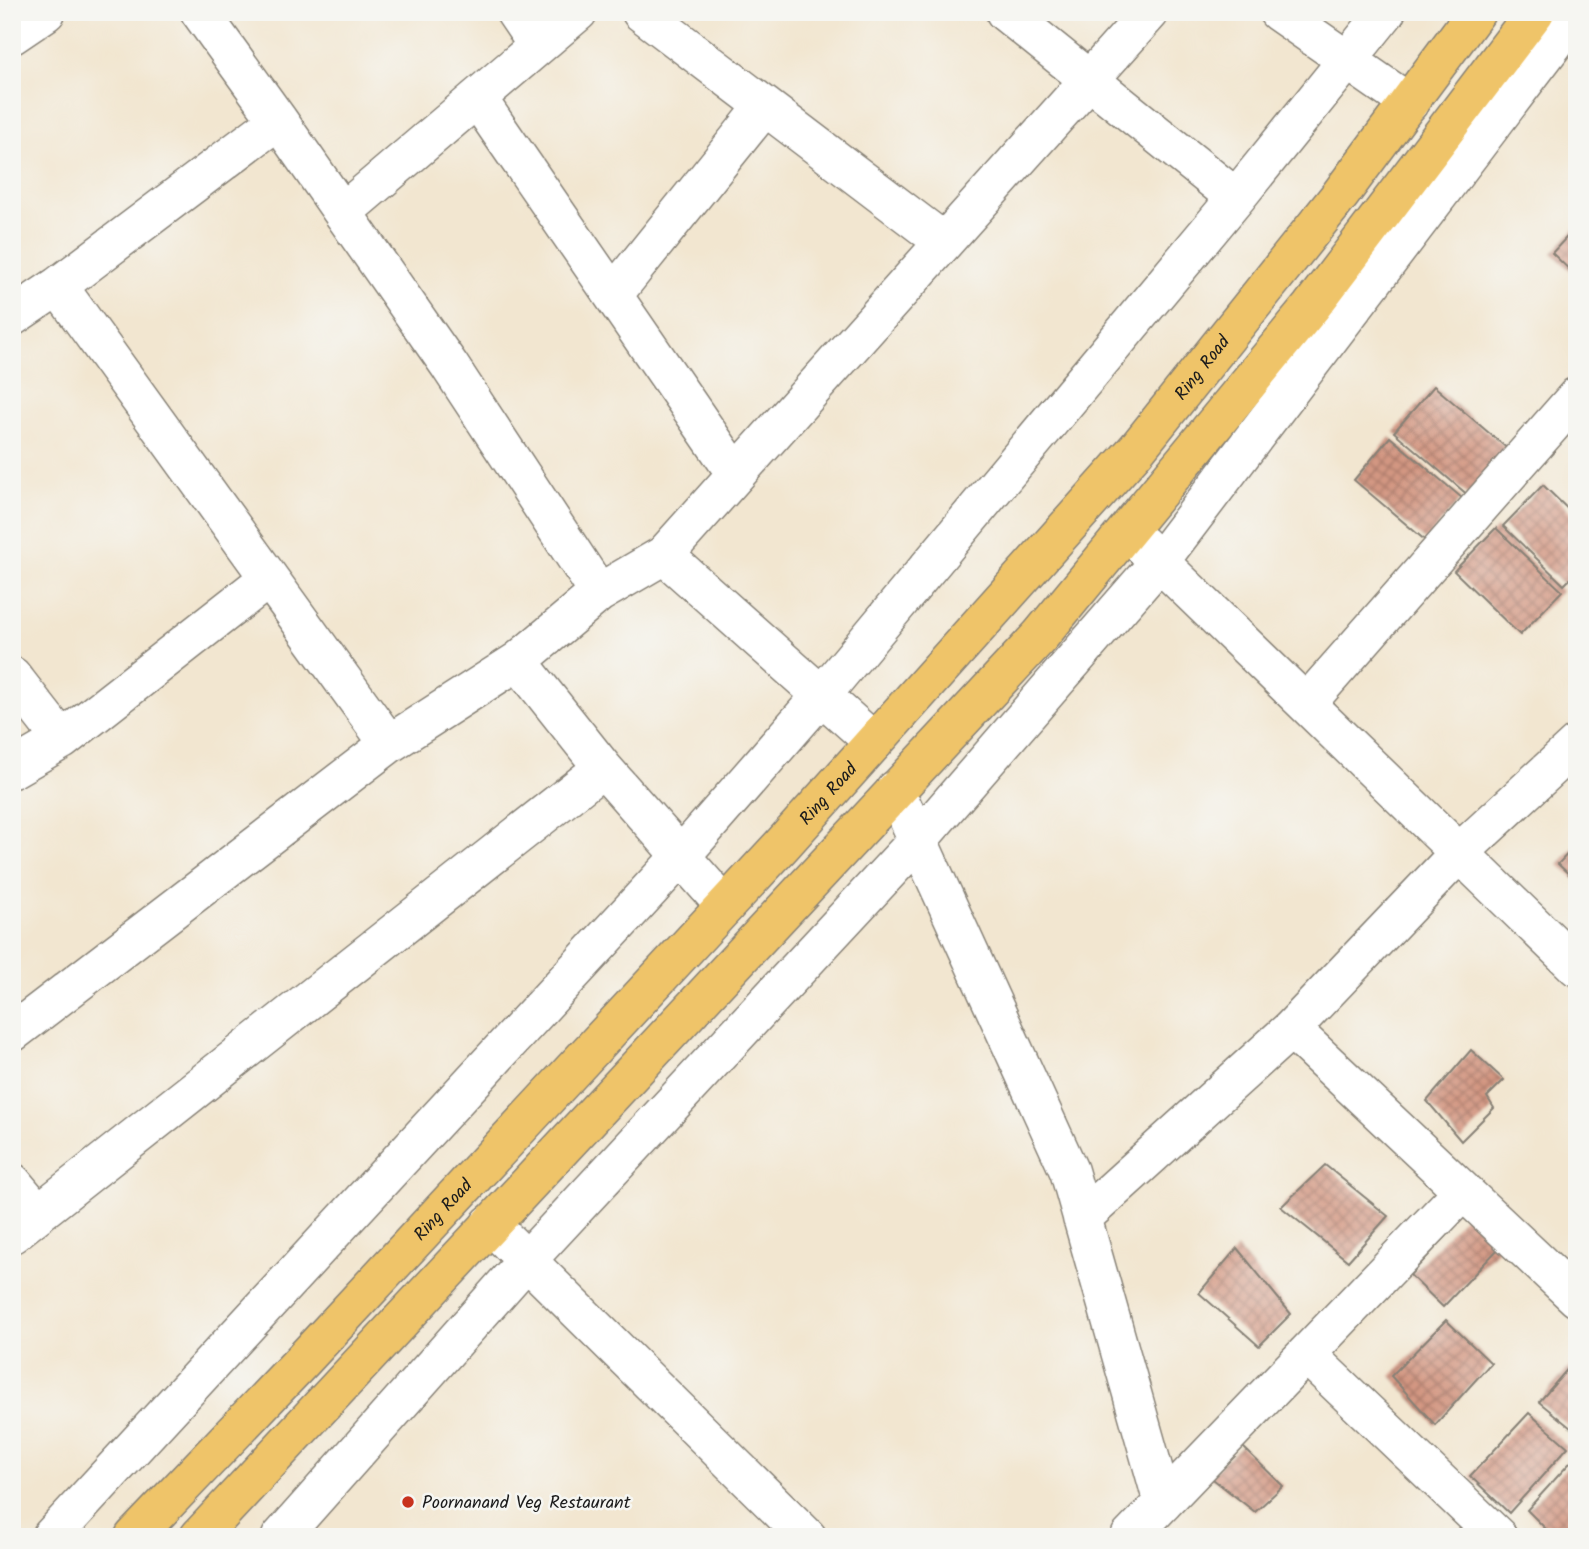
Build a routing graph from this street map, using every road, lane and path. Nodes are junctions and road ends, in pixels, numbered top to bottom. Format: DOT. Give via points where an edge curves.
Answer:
graph roads {
  1 [pos="200,12"];
  2 [pos="515,12"];
  3 [pos="578,12"];
  4 [pos="640,12"];
  5 [pos="1005,12"];
  6 [pos="1150,12"];
  7 [pos="1278,12"];
  8 [pos="1386,12"];
  9 [pos="1476,12"];
  10 [pos="1535,12"];
  11 [pos="1577,13"];
  12 [pos="538,46"];
  13 [pos="1348,61"];
  14 [pos="1090,79"];
  15 [pos="477,98"];
  16 [pos="1409,103"];
  17 [pos="765,106"];
  18 [pos="278,120"];
  19 [pos="1236,198"];
  20 [pos="343,212"];
  21 [pos="944,242"];
  22 [pos="58,286"];
  23 [pos="613,295"];
  24 [pos="12,317"];
  25 [pos="1577,396"];
  26 [pos="736,474"];
  27 [pos="1127,530"];
  28 [pos="664,555"];
  29 [pos="1160,561"];
  30 [pos="269,578"];
  31 [pos="599,593"];
  32 [pos="518,661"];
  33 [pos="12,676"];
  34 [pos="821,696"];
  35 [pos="1306,704"];
  36 [pos="62,740"];
  37 [pos="874,742"];
  38 [pos="389,744"];
  39 [pos="1577,744"];
  40 [pos="12,768"];
  41 [pos="603,768"];
  42 [pos="895,790"];
  43 [pos="918,840"];
  44 [pos="1459,853"];
  45 [pos="681,856"];
  46 [pos="725,906"];
  47 [pos="1577,967"];
  48 [pos="1291,1029"];
  49 [pos="12,1033"];
  50 [pos="12,1182"];
  51 [pos="1463,1191"];
  52 [pos="1082,1218"];
  53 [pos="25,1224"];
  54 [pos="490,1224"];
  55 [pos="527,1261"];
  56 [pos="1577,1298"];
  57 [pos="1306,1354"];
  58 [pos="1163,1503"];
  59 [pos="51,1537"];
  60 [pos="134,1537"];
  61 [pos="199,1537"];
  62 [pos="281,1537"];
  63 [pos="807,1537"];
  64 [pos="1130,1537"];
  65 [pos="1498,1537"];
  1 -- 18 [label="street"];
  2 -- 12 [label="street"];
  3 -- 12 [label="street"];
  4 -- 17 [label="street"];
  5 -- 14 [label="street"];
  6 -- 14 [label="street"];
  7 -- 13 [label="street"];
  8 -- 13 [label="street"];
  9 -- 16 [label="highway, Ring Road"];
  10 -- 27 [label="highway" via="1311,307"];
  11 -- 29 [label="street"];
  12 -- 15 [label="street"];
  13 -- 16 [label="street"];
  13 -- 19 [label="street"];
  14 -- 19 [label="street"];
  14 -- 21 [label="street"];
  15 -- 20 [label="street"];
  15 -- 23 [label="street"];
  16 -- 37 [label="highway, Ring Road" via="1136,450"];
  17 -- 21 [label="street"];
  17 -- 23 [label="street"];
  18 -- 20 [label="street"];
  18 -- 22 [label="street"];
  19 -- 34 [label="street"];
  20 -- 31 [label="street"];
  21 -- 26 [label="street"];
  22 -- 24 [label="street"];
  22 -- 30 [label="street"];
  23 -- 26 [label="street"];
  25 -- 35 [label="street"];
  26 -- 28 [label="street"];
  27 -- 29 [label="street"];
  27 -- 42 [label="highway" via="1040,636"];
  28 -- 31 [label="street"];
  28 -- 34 [label="street"];
  29 -- 35 [label="street"];
  29 -- 43 [label="street"];
  30 -- 36 [label="street"];
  30 -- 38 [label="street"];
  31 -- 32 [label="street"];
  32 -- 38 [label="street"];
  32 -- 41 [label="street"];
  33 -- 36 [label="street"];
  34 -- 37 [label="street"];
  34 -- 45 [label="street"];
  35 -- 44 [label="street"];
  36 -- 40 [label="street"];
  37 -- 46 [label="highway, Ring Road"];
  38 -- 49 [label="street"];
  39 -- 44 [label="street"];
  41 -- 45 [label="street"];
  41 -- 53 [label="street"];
  42 -- 43 [label="street"];
  42 -- 54 [label="highway"];
  43 -- 52 [label="street" via="1069,1171"];
  43 -- 55 [label="street"];
  44 -- 47 [label="street"];
  44 -- 48 [label="street"];
  45 -- 46 [label="street"];
  45 -- 59 [label="street"];
  46 -- 60 [label="highway, Ring Road"];
  48 -- 51 [label="street"];
  48 -- 52 [label="street"];
  50 -- 53 [label="street"];
  51 -- 56 [label="street"];
  51 -- 57 [label="street"];
  52 -- 58 [label="street"];
  54 -- 55 [label="street"];
  54 -- 61 [label="highway"];
  55 -- 62 [label="street"];
  55 -- 63 [label="street"];
  57 -- 58 [label="street"];
  57 -- 65 [label="street"];
  58 -- 64 [label="street"];
}
